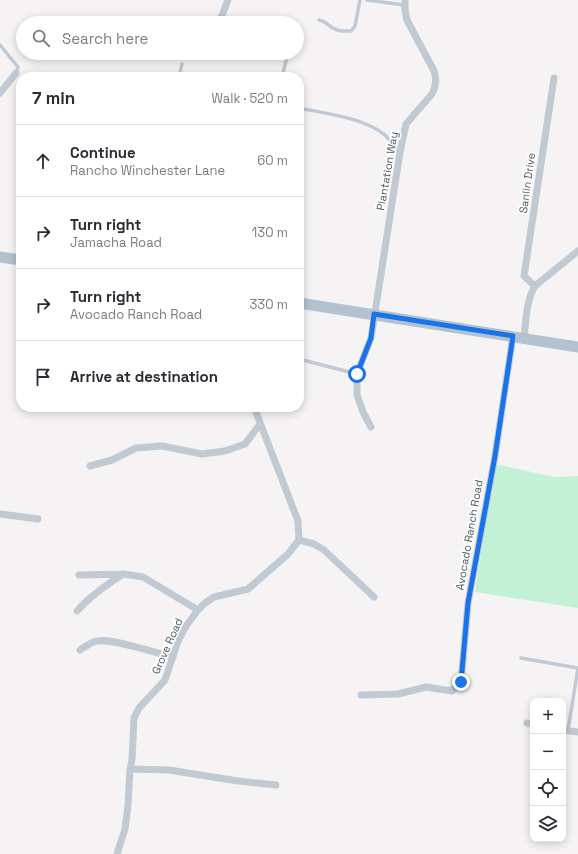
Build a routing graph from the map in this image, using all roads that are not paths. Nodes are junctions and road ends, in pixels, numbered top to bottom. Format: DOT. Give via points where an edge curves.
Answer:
graph roads {
  1 [pos="228,0"];
  2 [pos="360,0"];
  3 [pos="367,0"];
  4 [pos="405,3"];
  5 [pos="222,16"];
  6 [pos="319,20"];
  7 [pos="0,45"];
  8 [pos="0,51"];
  9 [pos="7,53"];
  10 [pos="286,60"];
  11 [pos="182,64"];
  12 [pos="16,72"];
  13 [pos="180,72"];
  14 [pos="283,72"];
  15 [pos="16,73"];
  16 [pos="554,78"];
  17 [pos="0,93"];
  18 [pos="304,109"];
  19 [pos="400,152"];
  20 [pos="578,251"];
  21 [pos="0,257"];
  22 [pos="16,259"];
  23 [pos="535,286"];
  24 [pos="304,304"];
  25 [pos="374,314"];
  26 [pos="518,337"];
  27 [pos="578,347"];
  28 [pos="304,360"];
  29 [pos="357,374"];
  30 [pos="256,412"];
  31 [pos="260,424"];
  32 [pos="371,427"];
  33 [pos="90,466"];
  34 [pos="0,514"];
  35 [pos="38,519"];
  36 [pos="299,540"];
  37 [pos="123,574"];
  38 [pos="79,575"];
  39 [pos="374,597"];
  40 [pos="198,610"];
  41 [pos="77,611"];
  42 [pos="80,650"];
  43 [pos="173,657"];
  44 [pos="521,658"];
  45 [pos="361,695"];
  46 [pos="566,725"];
  47 [pos="566,730"];
  48 [pos="578,732"];
  49 [pos="130,769"];
  50 [pos="276,785"];
  51 [pos="117,854"];
  1 -- 5 [label="street"];
  2 -- 6 [label="lane" via="355,26 351,31 334,29 324,20"];
  3 -- 4 [label="lane"];
  4 -- 19 [label="street, Plantation Way" via="407,20 436,77 432,94 406,124"];
  7 -- 9 [label="lane"];
  8 -- 9 [label="lane"];
  9 -- 12 [label="lane" via="18,67"];
  10 -- 14 [label="lane"];
  11 -- 13 [label="lane"];
  15 -- 17 [label="street"];
  16 -- 23 [label="street, Sanlin Drive" via="524,276"];
  18 -- 19 [label="lane" via="354,120 375,129"];
  19 -- 25 [label="street, Plantation Way"];
  20 -- 23 [label="street"];
  21 -- 22 [label="main road"];
  23 -- 26 [label="street"];
  24 -- 25 [label="main road"];
  25 -- 26 [label="main road"];
  25 -- 29 [label="street, Plantation Way" via="371,338"];
  26 -- 27 [label="main road"];
  26 -- 45 [label="street, Avocado Ranch Road" via="468,603 461,682 452,691 426,687 398,694"];
  28 -- 29 [label="lane"];
  29 -- 32 [label="street" via="357,395"];
  30 -- 31 [label="street"];
  31 -- 33 [label="street" via="245,444 225,451 202,454 162,446 136,448 112,460"];
  31 -- 36 [label="street" via="298,521"];
  34 -- 35 [label="street"];
  36 -- 39 [label="street" via="324,550"];
  36 -- 40 [label="street, Grove Road" via="288,554 248,589 214,597"];
  37 -- 38 [label="street"];
  37 -- 40 [label="street" via="143,577"];
  37 -- 41 [label="street"];
  40 -- 43 [label="street, Grove Road" via="178,641"];
  42 -- 43 [label="street" via="96,641 104,641"];
  43 -- 49 [label="street, Grove Road" via="165,680 139,708 134,718"];
  44 -- 46 [label="lane" via="578,668"];
  47 -- 48 [label="street"];
  49 -- 50 [label="street" via="169,770 238,782"];
  49 -- 51 [label="street, Grove Road" via="125,829"];
}
